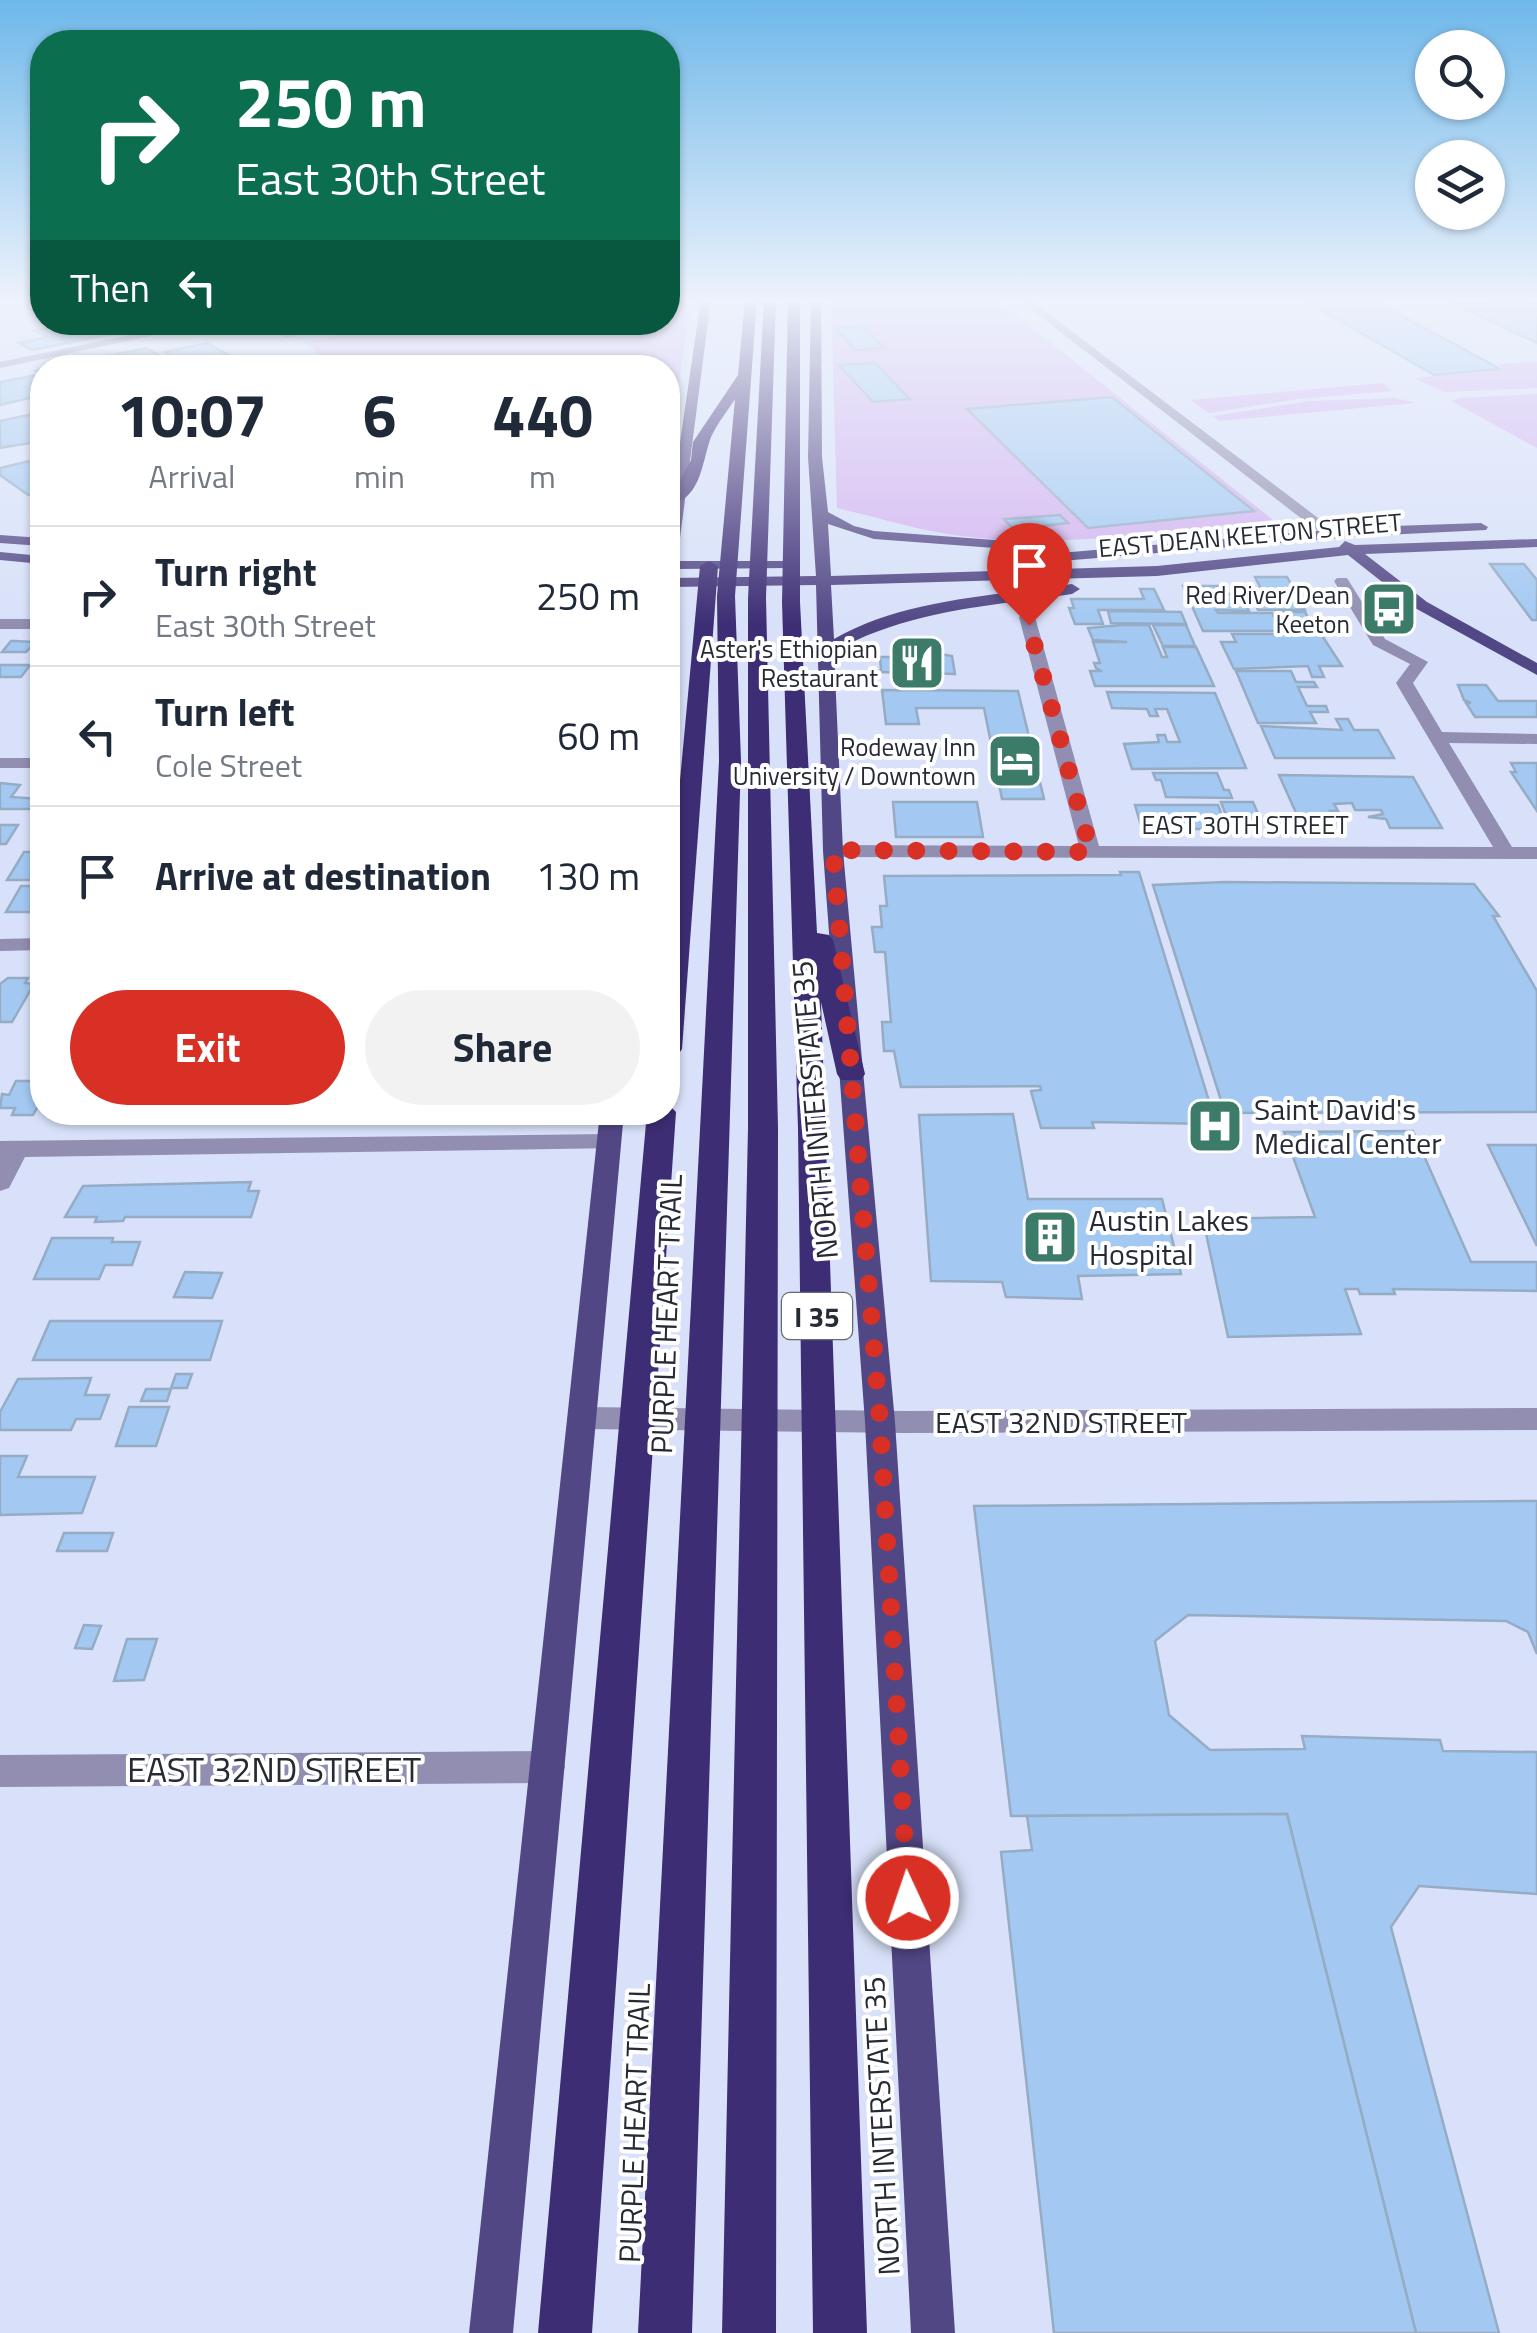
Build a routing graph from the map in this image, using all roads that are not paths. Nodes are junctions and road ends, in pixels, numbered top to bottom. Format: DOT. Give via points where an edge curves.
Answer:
graph roads {
  1 [pos="692,408"];
  2 [pos="722,408"];
  3 [pos="722,408"];
  4 [pos="742,408"];
  5 [pos="765,408"];
  6 [pos="793,408"];
  7 [pos="794,408"];
  8 [pos="815,408"];
  9 [pos="1166,408"];
  10 [pos="680,496"];
  11 [pos="821,514"];
  12 [pos="1501,527"];
  13 [pos="1519,527"];
  14 [pos="1537,527"];
  15 [pos="1329,533"];
  16 [pos="0,539"];
  17 [pos="30,541"];
  18 [pos="759,541"];
  19 [pos="1537,543"];
  20 [pos="1206,546"];
  21 [pos="1350,550"];
  22 [pos="0,556"];
  23 [pos="30,559"];
  24 [pos="680,563"];
  25 [pos="1158,571"];
  26 [pos="1342,581"];
  27 [pos="680,583"];
  28 [pos="742,597"];
  29 [pos="1027,617"];
  30 [pos="0,624"];
  31 [pos="30,624"];
  32 [pos="826,650"];
  33 [pos="1537,670"];
  34 [pos="760,707"];
  35 [pos="1438,737"];
  36 [pos="1537,739"];
  37 [pos="0,762"];
  38 [pos="30,763"];
  39 [pos="833,850"];
  40 [pos="1091,852"];
  41 [pos="1506,852"];
  42 [pos="1537,853"];
  43 [pos="680,905"];
  44 [pos="0,944"];
  45 [pos="30,944"];
  46 [pos="852,1074"];
  47 [pos="611,1125"];
  48 [pos="661,1125"];
  49 [pos="609,1142"];
  50 [pos="8,1149"];
  51 [pos="0,1182"];
  52 [pos="599,1418"];
  53 [pos="1537,1419"];
  54 [pos="866,1422"];
  55 [pos="548,1767"];
  56 [pos="0,1771"];
  57 [pos="491,2333"];
  58 [pos="566,2333"];
  59 [pos="666,2333"];
  60 [pos="749,2333"];
  61 [pos="840,2333"];
  62 [pos="933,2333"];
  1 -- 10 [label="main road"];
  2 -- 10 [label="highway"];
  3 -- 43 [label="highway"];
  4 -- 28 [label="highway, PURPLE HEART TRAIL / I 35" via="728,552"];
  5 -- 18 [label="highway, PURPLE HEART TRAIL / I 35"];
  6 -- 61 [label="highway, I 35" via="791,585 813,1129"];
  7 -- 18 [label="highway"];
  8 -- 11 [label="main road, NORTH INTERSTATE 35"];
  9 -- 15 [label="street"];
  11 -- 20 [label="main road" via="874,535 1080,550"];
  11 -- 32 [label="main road, NORTH INTERSTATE 35"];
  12 -- 15 [label="main road, EAST DEAN KEETON STREET"];
  13 -- 14 [label="main road"];
  15 -- 20 [label="main road, EAST DEAN KEETON STREET"];
  15 -- 21 [label="main road"];
  16 -- 17 [label="main road"];
  18 -- 28 [label="highway, PURPLE HEART TRAIL / I 35"];
  19 -- 21 [label="main road, EAST DEAN KEETON STREET"];
  20 -- 24 [label="main road, EAST DEAN KEETON STREET" via="991,562"];
  21 -- 25 [label="main road, EAST DEAN KEETON STREET"];
  21 -- 33 [label="main road" via="1427,610"];
  22 -- 23 [label="main road"];
  25 -- 27 [label="main road, EAST DEAN KEETON STREET"];
  25 -- 32 [label="main road" via="892,622"];
  26 -- 35 [label="street" via="1379,642 1420,662 1404,683"];
  28 -- 34 [label="highway, PURPLE HEART TRAIL / I 35"];
  28 -- 59 [label="highway, PURPLE HEART TRAIL / I 35"];
  29 -- 40 [label="street"];
  30 -- 31 [label="street"];
  32 -- 39 [label="main road, NORTH INTERSTATE 35"];
  34 -- 46 [label="highway"];
  34 -- 60 [label="highway, PURPLE HEART TRAIL / I 35" via="763,1128"];
  35 -- 36 [label="street"];
  35 -- 41 [label="street"];
  37 -- 38 [label="street"];
  39 -- 40 [label="street, EAST 30TH STREET"];
  39 -- 46 [label="main road, NORTH INTERSTATE 35"];
  40 -- 41 [label="street, EAST 30TH STREET"];
  41 -- 42 [label="street, EAST 30TH STREET"];
  44 -- 45 [label="street"];
  46 -- 54 [label="main road, NORTH INTERSTATE 35"];
  47 -- 49 [label="main road"];
  48 -- 58 [label="highway, PURPLE HEART TRAIL"];
  49 -- 50 [label="street"];
  49 -- 52 [label="main road"];
  50 -- 51 [label="street"];
  52 -- 54 [label="street, EAST 32ND STREET"];
  52 -- 55 [label="main road"];
  53 -- 54 [label="street, EAST 32ND STREET"];
  54 -- 62 [label="main road, NORTH INTERSTATE 35"];
  55 -- 56 [label="street, EAST 32ND STREET"];
  55 -- 57 [label="main road"];
}
